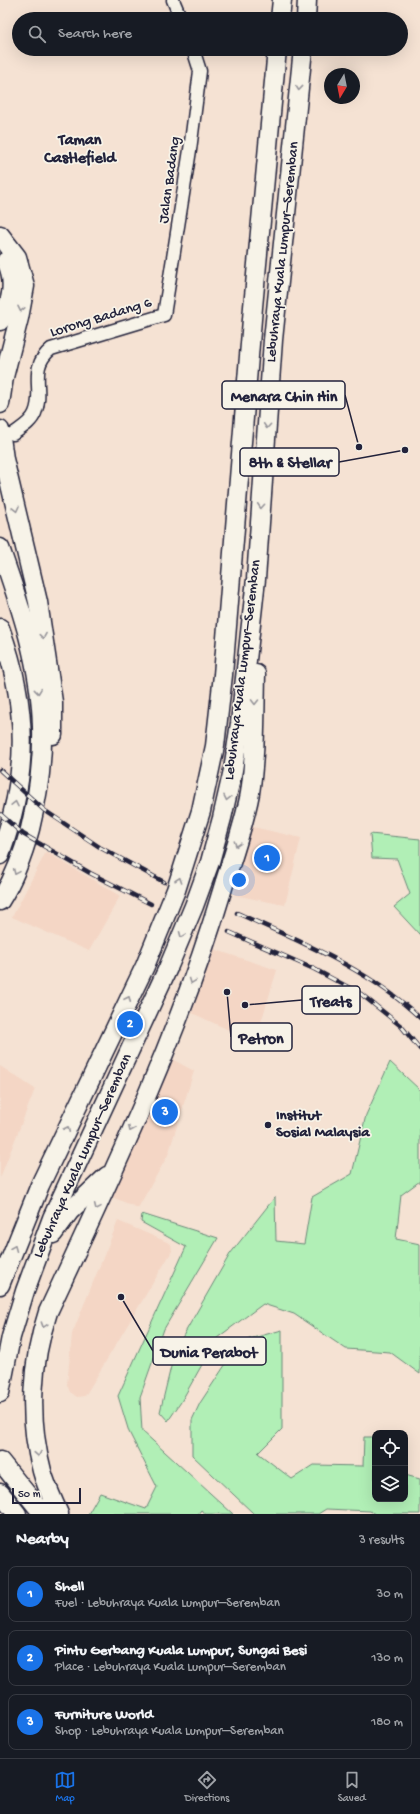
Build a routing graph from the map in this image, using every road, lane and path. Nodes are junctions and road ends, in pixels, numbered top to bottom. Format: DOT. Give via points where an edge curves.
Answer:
graph roads {
  1 [pos="173,0"];
  2 [pos="282,0"];
  3 [pos="307,0"];
  4 [pos="178,12"];
  5 [pos="281,12"];
  6 [pos="306,12"];
  7 [pos="195,56"];
  8 [pos="276,56"];
  9 [pos="301,56"];
  10 [pos="0,235"];
  11 [pos="0,253"];
  12 [pos="164,315"];
  13 [pos="0,321"];
  14 [pos="0,404"];
  15 [pos="6,432"];
  16 [pos="0,548"];
  17 [pos="256,579"];
  18 [pos="0,628"];
  19 [pos="39,786"];
  20 [pos="0,855"];
  21 [pos="0,902"];
  22 [pos="112,1171"];
  23 [pos="38,1254"];
  24 [pos="0,1285"];
  25 [pos="0,1393"];
  26 [pos="0,1461"];
  27 [pos="0,1493"];
  28 [pos="17,1514"];
  29 [pos="43,1514"];
  30 [pos="59,1514"];
  1 -- 4 [label="street"];
  2 -- 5 [label="highway"];
  3 -- 6 [label="highway"];
  7 -- 12 [label="street, Jalan Badang" via="200,71"];
  24 -- 8 [label="highway, Lebuhraya Kuala Lumpur–Seremban, one-way" via="40,1185 145,966 176,890 201,811 214,746 223,675"];
  9 -- 17 [label="highway, Lebuhraya Kuala Lumpur–Seremban, one-way" via="274,340"];
  10 -- 14 [label="highway, one-way" via="16,257 25,286"];
  11 -- 13 [label="highway" via="11,274 12,292"];
  12 -- 15 [label="street, Lorong Badang 6" via="51,349 43,356 39,366 35,414 27,425"];
  15 -- 19 [label="highway, one-way" via="4,459 38,602 53,702 50,766"];
  16 -- 19 [label="highway, one-way" via="25,627 37,679 42,727"];
  17 -- 22 [label="highway, one-way" via="253,770 246,814 196,972 147,1094"];
  17 -- 23 [label="highway, Lebuhraya Kuala Lumpur–Seremban, one-way" via="233,770 210,862 168,968 52,1218"];
  20 -- 18 [label="highway, one-way" via="16,804 22,768 18,691"];
  19 -- 21 [label="highway, one-way" via="23,854"];
  22 -- 23 [label="highway" via="70,1210"];
  22 -- 30 [label="highway, one-way" via="48,1312 38,1348 34,1387 35,1429 42,1472"];
  23 -- 25 [label="highway, Lebuhraya Kuala Lumpur–Seremban" via="11,1337"];
  26 -- 29 [label="highway"];
  27 -- 28 [label="highway"];
}
